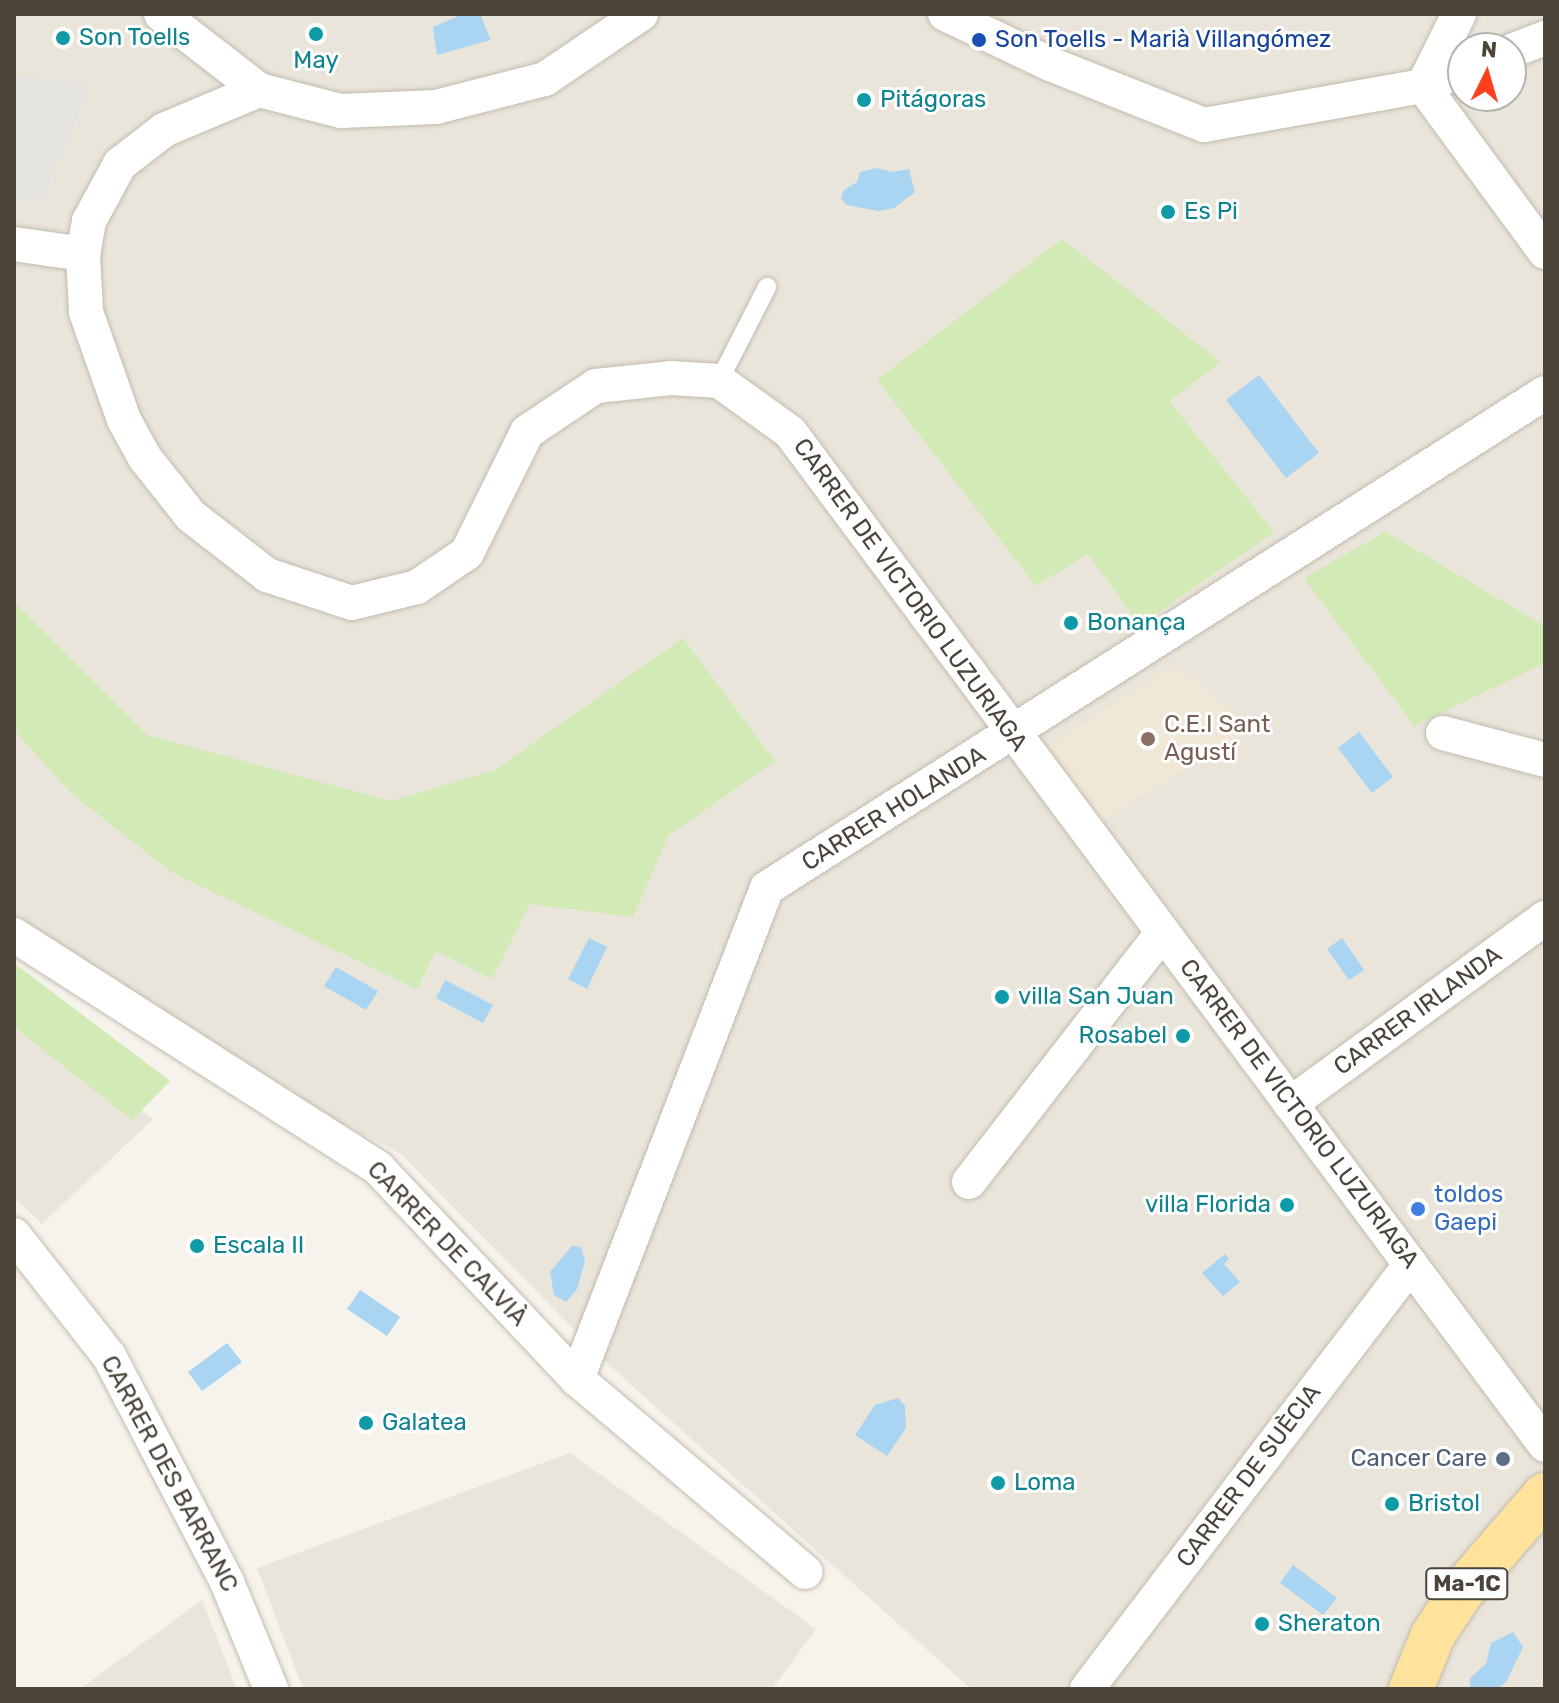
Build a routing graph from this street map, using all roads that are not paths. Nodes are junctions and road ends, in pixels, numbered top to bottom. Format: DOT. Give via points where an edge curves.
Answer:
graph roads {
  1 [pos="161,14"];
  2 [pos="641,14"];
  3 [pos="945,14"];
  4 [pos="1459,14"];
  5 [pos="1447,76"];
  6 [pos="1423,86"];
  7 [pos="259,90"];
  8 [pos="14,244"];
  9 [pos="1545,252"];
  10 [pos="83,254"];
  11 [pos="767,287"];
  12 [pos="719,381"];
  13 [pos="1545,393"];
  14 [pos="1443,733"];
  15 [pos="1013,735"];
  16 [pos="1545,760"];
  17 [pos="1545,918"];
  18 [pos="1163,932"];
  19 [pos="14,935"];
  20 [pos="1290,1104"];
  21 [pos="969,1182"];
  22 [pos="14,1235"];
  23 [pos="1411,1264"];
  24 [pos="577,1379"];
  25 [pos="1545,1445"];
  26 [pos="1545,1495"];
  27 [pos="805,1572"];
  28 [pos="271,1689"];
  29 [pos="1087,1689"];
  30 [pos="1411,1689"];
  1 -- 7 [label="street"];
  2 -- 7 [label="street" via="545,79 436,107 341,111"];
  3 -- 6 [label="street" via="1050,64 1204,125"];
  4 -- 6 [label="street"];
  5 -- 6 [label="street"];
  6 -- 9 [label="street"];
  7 -- 10 [label="street" via="164,130 120,164 89,221"];
  8 -- 10 [label="street"];
  10 -- 12 [label="street" via="86,312 124,420 145,458 191,516 267,575 352,603 417,587 467,553 527,432 596,386 671,378"];
  11 -- 12 [label="lane"];
  12 -- 15 [label="street, CARRER DE VICTORIO LUZURIAGA" via="790,432"];
  13 -- 15 [label="street, CARRER HOLANDA"];
  14 -- 16 [label="street"];
  15 -- 18 [label="street, CARRER DE VICTORIO LUZURIAGA"];
  15 -- 24 [label="street, CARRER HOLANDA" via="767,888"];
  17 -- 20 [label="street, CARRER IRLANDA"];
  18 -- 20 [label="street, CARRER DE VICTORIO LUZURIAGA"];
  18 -- 21 [label="street"];
  19 -- 24 [label="street, CARRER DE CALVIÀ" via="378,1168"];
  20 -- 23 [label="street, CARRER DE VICTORIO LUZURIAGA"];
  22 -- 28 [label="street, CARRER DES BARRANC" via="109,1356 227,1582"];
  23 -- 25 [label="street, CARRER DE VICTORIO LUZURIAGA"];
  23 -- 29 [label="street, CARRER DE SUÈCIA"];
  24 -- 27 [label="street, CARRER DE CALVIÀ"];
  26 -- 30 [label="main road, Ma-1C" via="1462,1591 1433,1635"];
}
